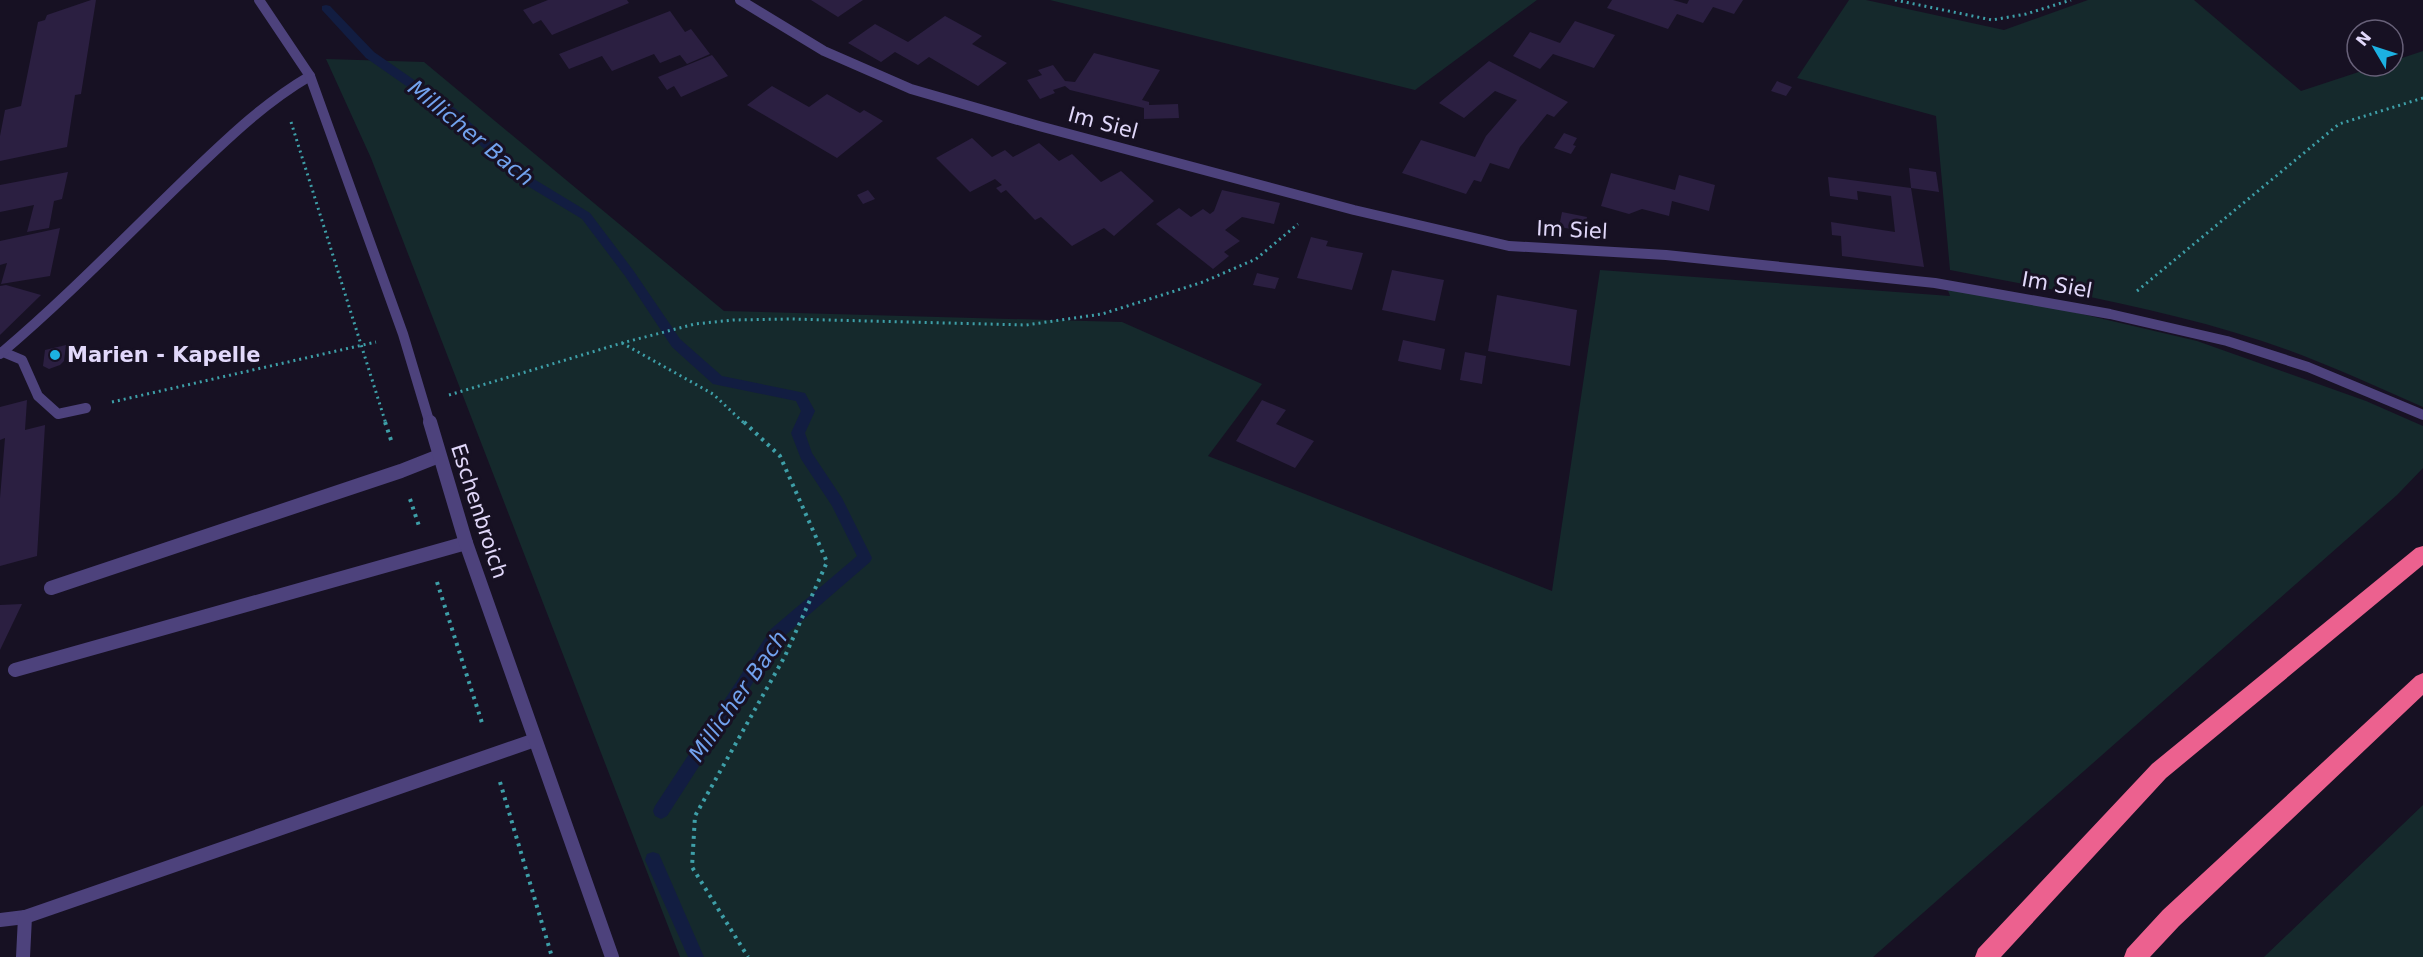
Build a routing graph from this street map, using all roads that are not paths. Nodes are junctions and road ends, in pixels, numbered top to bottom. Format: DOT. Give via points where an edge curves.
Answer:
graph roads {
  1 [pos="259,0"];
  2 [pos="740,0"];
  3 [pos="310,76"];
  4 [pos="1,353"];
  5 [pos="86,408"];
  6 [pos="2423,415"];
  7 [pos="439,456"];
  8 [pos="466,543"];
  9 [pos="2423,554"];
  10 [pos="51,588"];
  11 [pos="15,670"];
  12 [pos="2423,682"];
  13 [pos="535,740"];
  14 [pos="25,916"];
  15 [pos="0,920"];
  16 [pos="23,957"];
  17 [pos="612,957"];
  18 [pos="1986,957"];
  19 [pos="2135,957"];
  1 -- 3 [label="street, Eschenbroich"];
  2 -- 6 [label="street, Im Siel" via="824,51 911,88 1354,210 1509,246 1665,255 1935,283 2110,314 2308,367"];
  3 -- 4 [label="street" via="283,90 242,126 54,308"];
  3 -- 7 [label="street, Eschenbroich" via="403,334"];
  4 -- 5 [label="street" via="22,360 38,396 58,414"];
  7 -- 8 [label="street, Eschenbroich"];
  7 -- 10 [label="street"];
  8 -- 11 [label="street"];
  8 -- 13 [label="street, Eschenbroich"];
  9 -- 18 [label="highway" via="2159,771"];
  12 -- 19 [label="highway" via="2171,918"];
  13 -- 14 [label="street"];
  13 -- 17 [label="street, Eschenbroich"];
  14 -- 15 [label="street"];
  14 -- 16 [label="street"];
}
